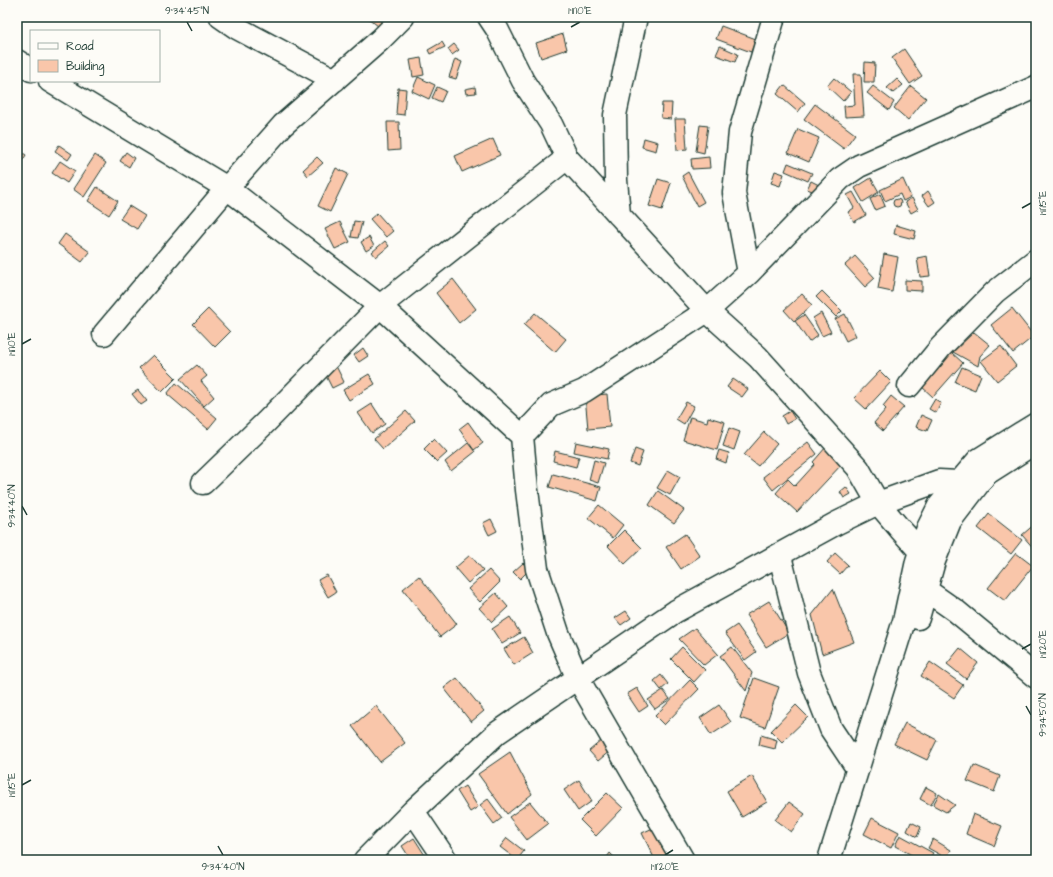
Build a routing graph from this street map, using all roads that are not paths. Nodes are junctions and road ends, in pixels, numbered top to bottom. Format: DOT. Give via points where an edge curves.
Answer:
graph roads {
  1 [pos="221,17"];
  2 [pos="404,17"];
  3 [pos="489,17"];
  4 [pos="636,17"];
  5 [pos="774,17"];
  6 [pos="17,61"];
  7 [pos="30,69"];
  8 [pos="335,80"];
  9 [pos="52,82"];
  10 [pos="1036,87"];
  11 [pos="568,158"];
  12 [pos="227,188"];
  13 [pos="619,215"];
  14 [pos="1036,260"];
  15 [pos="749,274"];
  16 [pos="380,306"];
  17 [pos="707,311"];
  18 [pos="104,334"];
  19 [pos="909,386"];
  20 [pos="1036,424"];
  21 [pos="522,436"];
  22 [pos="1036,442"];
  23 [pos="958,482"];
  24 [pos="203,483"];
  25 [pos="878,503"];
  26 [pos="780,556"];
  27 [pos="927,556"];
  28 [pos="926,590"];
  29 [pos="577,676"];
  30 [pos="1036,677"];
  31 [pos="858,768"];
  32 [pos="413,811"];
  33 [pos="365,860"];
  34 [pos="446,860"];
  35 [pos="683,860"];
  36 [pos="828,860"];
  37 [pos="840,860"];
  1 -- 8 [label="street"];
  2 -- 8 [label="street"];
  3 -- 11 [label="street" via="523,81 552,124"];
  4 -- 13 [label="street" via="615,115"];
  5 -- 15 [label="street" via="740,132 734,194"];
  6 -- 7 [label="street"];
  8 -- 12 [label="street" via="283,125"];
  9 -- 12 [label="street"];
  10 -- 15 [label="street" via="859,166 840,179"];
  11 -- 13 [label="street"];
  11 -- 16 [label="street"];
  12 -- 16 [label="street"];
  12 -- 18 [label="street"];
  13 -- 17 [label="street"];
  14 -- 19 [label="street" via="995,292 941,348"];
  15 -- 17 [label="street"];
  16 -- 21 [label="street"];
  16 -- 24 [label="street"];
  17 -- 21 [label="street" via="584,391 551,405"];
  17 -- 25 [label="street" via="758,357 858,468"];
  20 -- 23 [label="street" via="978,460"];
  21 -- 29 [label="street" via="537,569 558,633"];
  22 -- 27 [label="street" via="986,474"];
  23 -- 25 [label="street" via="938,481"];
  23 -- 27 [label="street" via="939,506 928,528"];
  25 -- 26 [label="street"];
  25 -- 27 [label="street"];
  26 -- 29 [label="street" via="676,611"];
  26 -- 31 [label="street" via="809,673 831,729"];
  27 -- 28 [label="street"];
  27 -- 31 [label="street"];
  28 -- 30 [label="street" via="956,611"];
  28 -- 37 [label="street" via="892,707"];
  29 -- 32 [label="street" via="497,733"];
  29 -- 35 [label="street"];
  31 -- 36 [label="street"];
  32 -- 33 [label="street"];
  32 -- 34 [label="street"];
}
